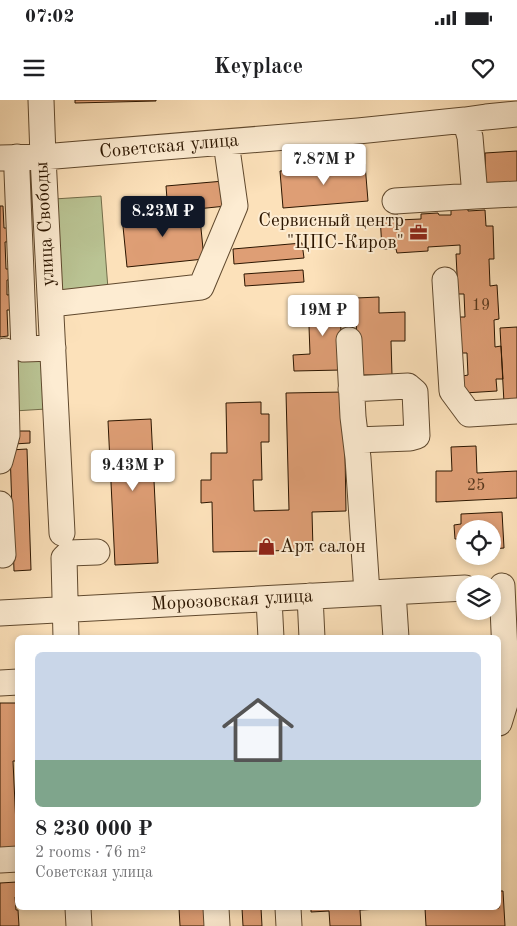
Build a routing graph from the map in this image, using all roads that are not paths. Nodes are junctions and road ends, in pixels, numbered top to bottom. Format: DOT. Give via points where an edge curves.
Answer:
graph roads {
  1 [pos="41,100"];
  2 [pos="478,112"];
  3 [pos="517,114"];
  4 [pos="226,142"];
  5 [pos="9,157"];
  6 [pos="43,157"];
  7 [pos="517,194"];
  8 [pos="475,196"];
  9 [pos="396,201"];
  10 [pos="445,280"];
  11 [pos="51,304"];
  12 [pos="349,340"];
  13 [pos="53,348"];
  14 [pos="10,351"];
  15 [pos="352,389"];
  16 [pos="517,411"];
  17 [pos="356,440"];
  18 [pos="0,461"];
  19 [pos="0,504"];
  20 [pos="62,533"];
  21 [pos="97,552"];
  22 [pos="3,555"];
  23 [pos="504,586"];
  24 [pos="456,588"];
  25 [pos="393,592"];
  26 [pos="367,593"];
  27 [pos="310,596"];
  28 [pos="269,599"];
  29 [pos="65,610"];
  30 [pos="0,613"];
  31 [pos="66,635"];
  32 [pos="271,635"];
  33 [pos="312,635"];
  34 [pos="396,635"];
  35 [pos="0,682"];
  36 [pos="15,682"];
  37 [pos="501,716"];
  38 [pos="15,859"];
  39 [pos="0,860"];
  40 [pos="78,910"];
  41 [pos="216,910"];
  42 [pos="288,910"];
  43 [pos="79,926"];
  44 [pos="217,926"];
  45 [pos="288,926"];
  1 -- 6 [label="street, улица Свободы"];
  2 -- 3 [label="street, Советская улица"];
  2 -- 4 [label="street, Советская улица"];
  2 -- 8 [label="street" via="470,137"];
  4 -- 6 [label="street, Советская улица"];
  4 -- 11 [label="street" via="234,206 201,288"];
  5 -- 6 [label="street, Советская улица"];
  5 -- 14 [label="street" via="17,172"];
  6 -- 11 [label="street, улица Свободы"];
  7 -- 8 [label="street"];
  8 -- 9 [label="street"];
  10 -- 16 [label="street" via="452,391 469,414"];
  11 -- 13 [label="street, улица Свободы"];
  12 -- 15 [label="street"];
  13 -- 14 [label="street"];
  13 -- 20 [label="street, улица Свободы"];
  14 -- 18 [label="street" via="7,435"];
  15 -- 17 [label="street"];
  15 -- 17 [label="street" via="408,386 415,392 417,436"];
  17 -- 26 [label="street"];
  19 -- 22 [label="street"];
  21 -- 29 [label="street" via="69,553 64,558"];
  23 -- 37 [label="street" via="507,697"];
  24 -- 25 [label="street, Морозовская улица"];
  25 -- 26 [label="street, Морозовская улица"];
  25 -- 34 [label="street"];
  26 -- 27 [label="street, Морозовская улица"];
  27 -- 28 [label="street, Морозовская улица"];
  27 -- 33 [label="street"];
  28 -- 29 [label="street, Морозовская улица"];
  28 -- 32 [label="street"];
  29 -- 30 [label="street, Морозовская улица"];
  29 -- 31 [label="street"];
  35 -- 36 [label="street"];
  38 -- 39 [label="street"];
  40 -- 43 [label="street"];
  41 -- 44 [label="street"];
  42 -- 45 [label="street"];
}
